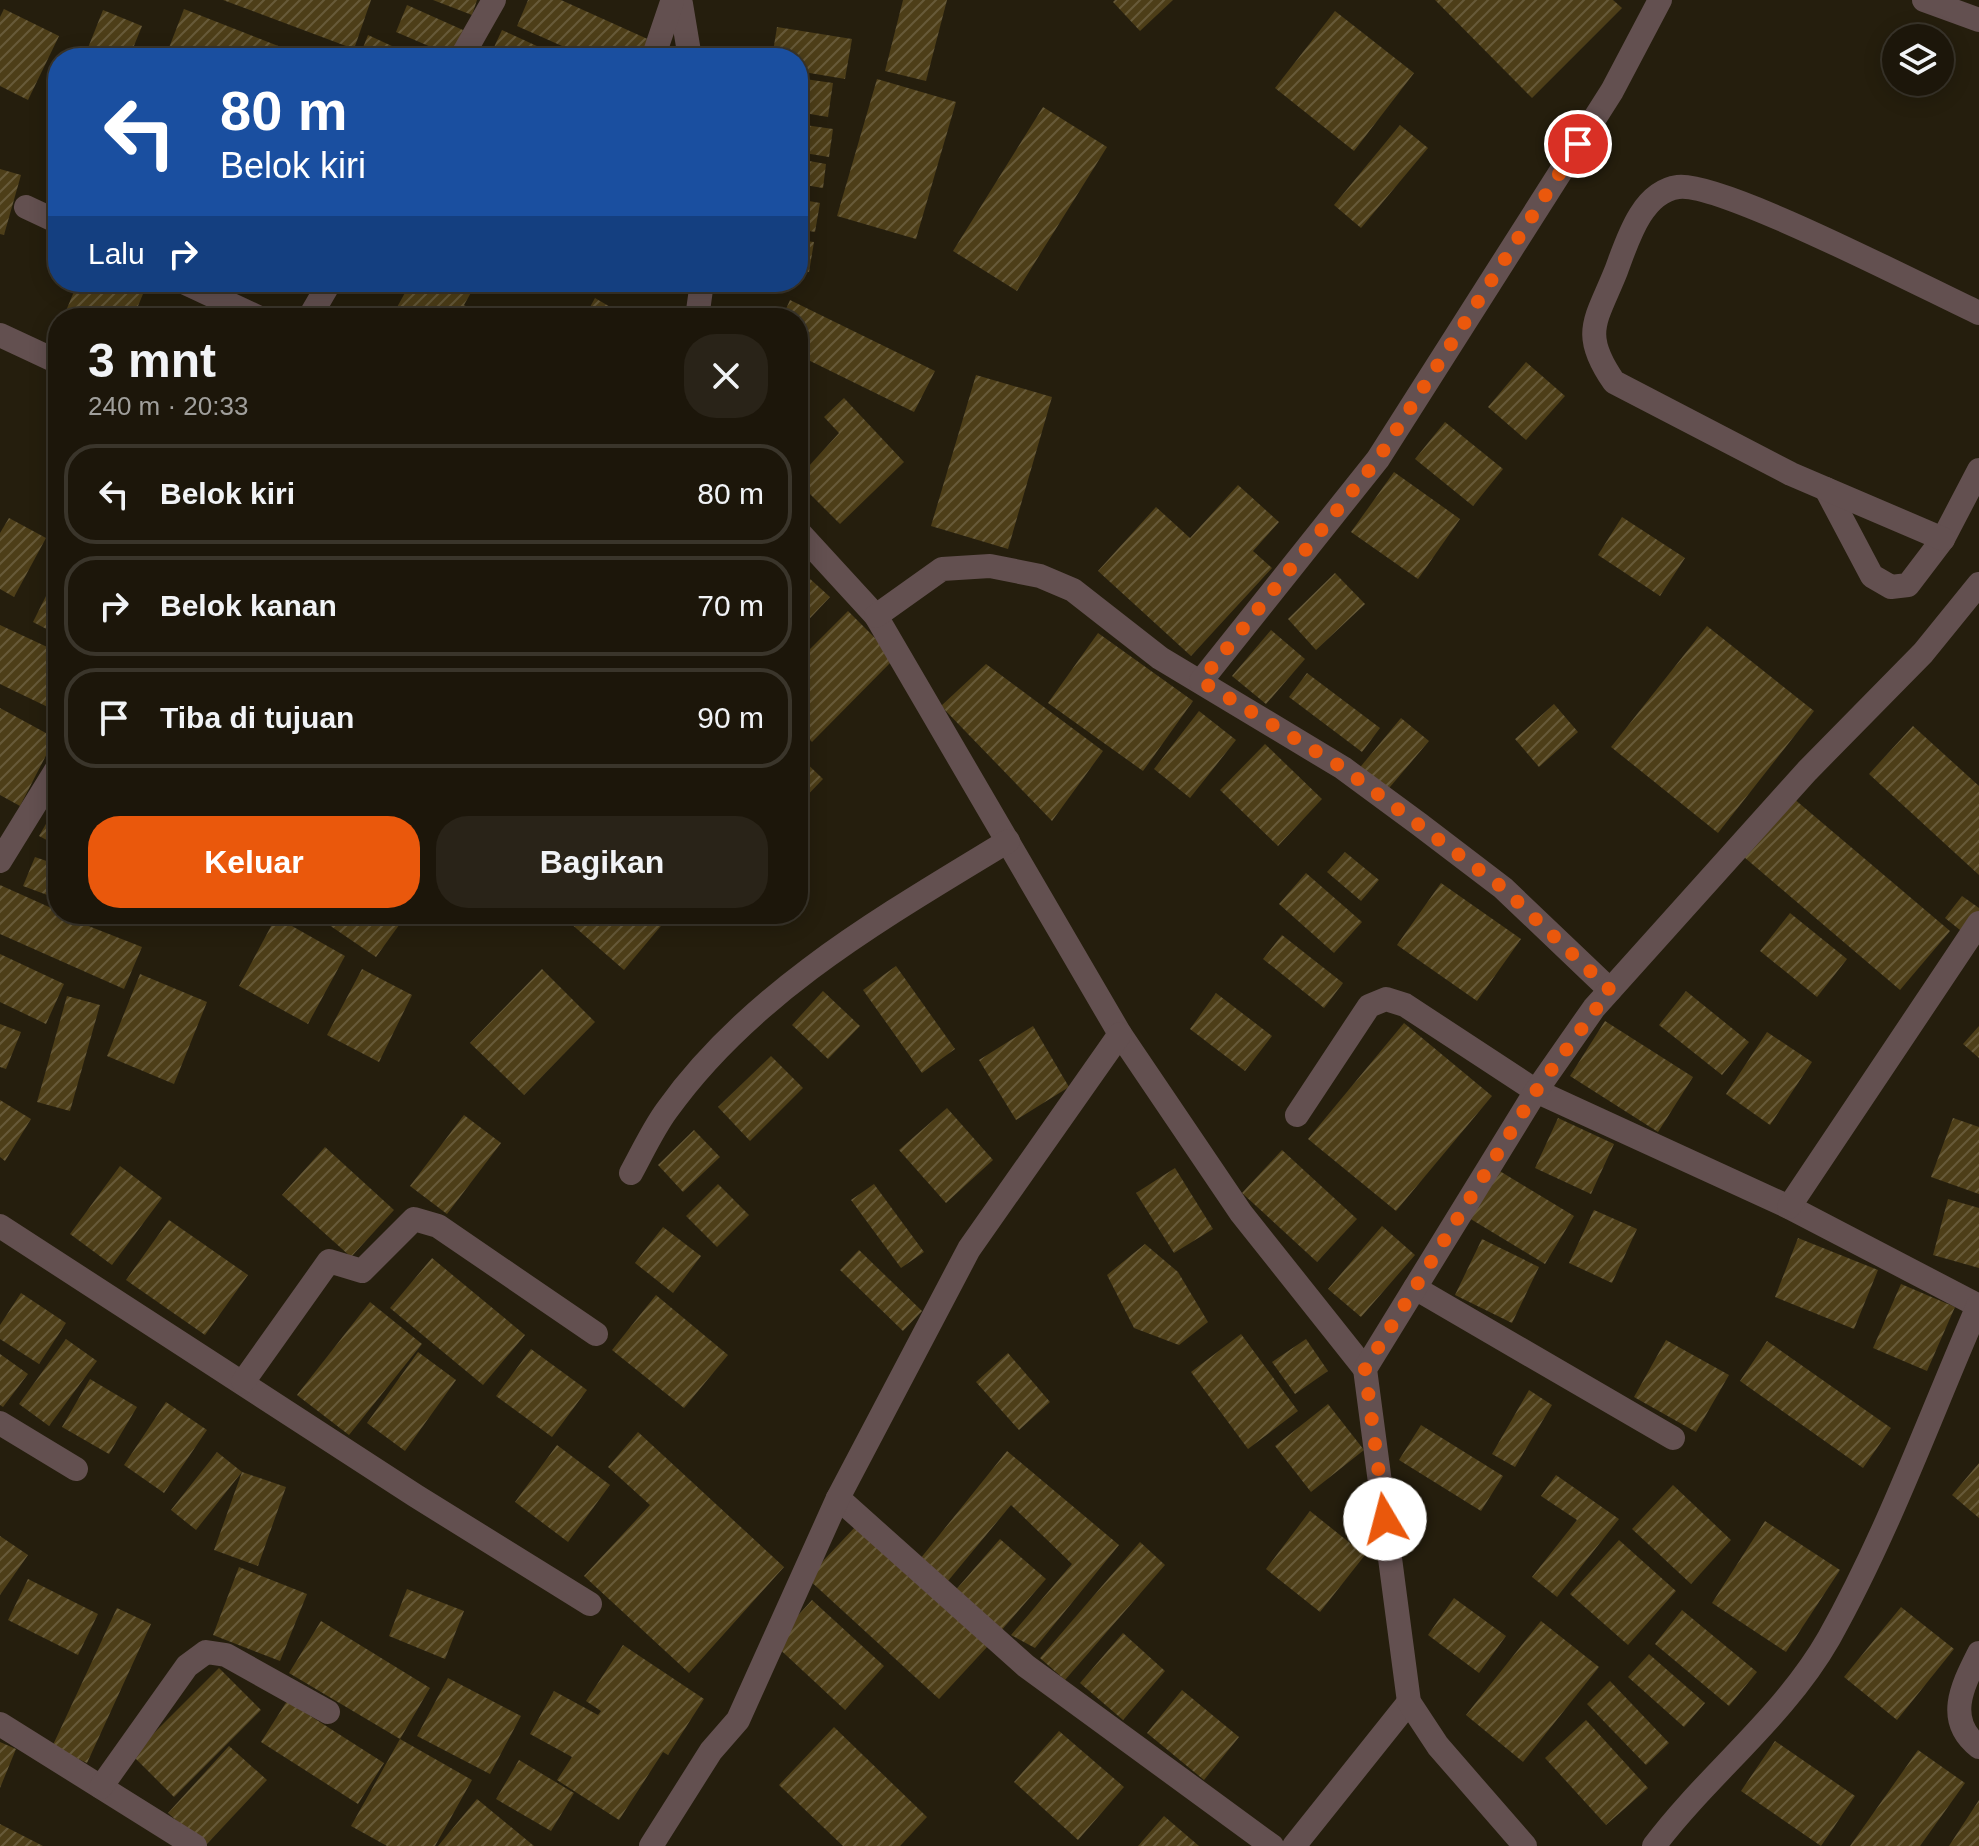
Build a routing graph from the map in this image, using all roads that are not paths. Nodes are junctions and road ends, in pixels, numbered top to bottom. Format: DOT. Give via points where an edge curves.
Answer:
graph roads {
  1 [pos="494,0"];
  2 [pos="1660,0"];
  3 [pos="1924,0"];
  4 [pos="680,1"];
  5 [pos="1979,20"];
  6 [pos="467,48"];
  7 [pos="658,48"];
  8 [pos="688,48"];
  9 [pos="26,207"];
  10 [pos="48,217"];
  11 [pos="204,292"];
  12 [pos="239,308"];
  13 [pos="1979,313"];
  14 [pos="0,335"];
  15 [pos="48,357"];
  16 [pos="1979,470"];
  17 [pos="1826,489"];
  18 [pos="1943,539"];
  19 [pos="808,542"];
  20 [pos="1979,584"];
  21 [pos="876,616"];
  22 [pos="1201,681"];
  23 [pos="48,783"];
  24 [pos="1008,841"];
  25 [pos="0,861"];
  26 [pos="1979,923"];
  27 [pos="1610,990"];
  28 [pos="1120,1034"];
  29 [pos="1536,1091"];
  30 [pos="1297,1115"];
  31 [pos="631,1173"];
  32 [pos="1789,1207"];
  33 [pos="0,1226"];
  34 [pos="1415,1288"];
  35 [pos="1979,1306"];
  36 [pos="596,1334"];
  37 [pos="1365,1369"];
  38 [pos="243,1382"];
  39 [pos="0,1423"];
  40 [pos="1673,1438"];
  41 [pos="76,1469"];
  42 [pos="838,1498"];
  43 [pos="590,1604"];
  44 [pos="1979,1653"];
  45 [pos="1409,1702"];
  46 [pos="328,1712"];
  47 [pos="0,1724"];
  48 [pos="1979,1747"];
  49 [pos="101,1787"];
  50 [pos="195,1846"];
  51 [pos="651,1846"];
  52 [pos="1272,1846"];
  53 [pos="1294,1846"];
  54 [pos="1525,1846"];
  55 [pos="1654,1846"];
  1 -- 6 [label="street"];
  2 -- 22 [label="street" via="1612,91 1378,459"];
  3 -- 5 [label="street"];
  4 -- 7 [label="street"];
  4 -- 8 [label="street"];
  9 -- 10 [label="street"];
  11 -- 12 [label="street"];
  13 -- 17 [label="street" via="1723,194 1676,187 1656,196 1632,228 1593,330 1597,357 1614,382"];
  14 -- 15 [label="street"];
  16 -- 18 [label="street"];
  17 -- 18 [label="street"];
  17 -- 18 [label="street" via="1872,576 1891,587 1908,585"];
  19 -- 21 [label="street"];
  20 -- 27 [label="street" via="1923,653 1807,771"];
  21 -- 22 [label="street" via="942,569 990,566 1040,576 1073,590 1160,658"];
  21 -- 24 [label="street"];
  22 -- 27 [label="street" via="1343,768 1503,888"];
  23 -- 25 [label="street"];
  24 -- 28 [label="street"];
  24 -- 31 [label="street" via="871,924 746,1020 666,1110"];
  26 -- 32 [label="street"];
  27 -- 29 [label="street"];
  28 -- 37 [label="street" via="1241,1213"];
  28 -- 42 [label="street" via="969,1249"];
  29 -- 30 [label="street" via="1405,1005 1386,999 1369,1006"];
  29 -- 32 [label="street"];
  29 -- 34 [label="street"];
  32 -- 35 [label="street"];
  33 -- 38 [label="street"];
  34 -- 37 [label="street"];
  34 -- 40 [label="street"];
  35 -- 55 [label="street" via="1828,1639 1780,1707 1684,1806"];
  36 -- 38 [label="street" via="429,1221 414,1219 362,1271 329,1261"];
  37 -- 45 [label="street"];
  38 -- 43 [label="street"];
  39 -- 41 [label="street"];
  42 -- 51 [label="street" via="738,1720 711,1751"];
  42 -- 52 [label="street" via="1026,1666"];
  44 -- 48 [label="street" via="1957,1707 1961,1725"];
  45 -- 53 [label="street"];
  45 -- 54 [label="street" via="1438,1746"];
  46 -- 49 [label="street" via="226,1655 206,1652 187,1666"];
  47 -- 49 [label="street"];
  49 -- 50 [label="street"];
}
